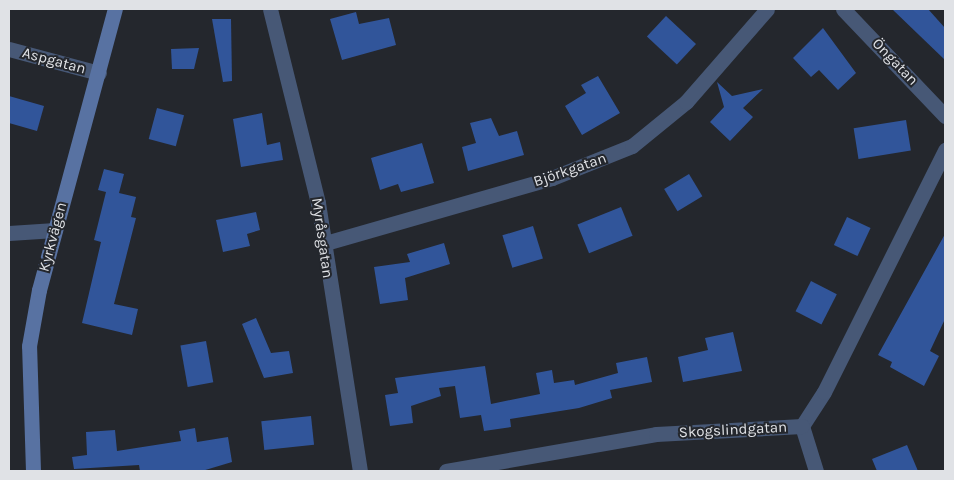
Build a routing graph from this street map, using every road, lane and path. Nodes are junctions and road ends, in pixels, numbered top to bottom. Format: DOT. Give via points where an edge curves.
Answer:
graph roads {
  1 [pos="115,9"];
  2 [pos="270,9"];
  3 [pos="766,9"];
  4 [pos="843,9"];
  5 [pos="9,49"];
  6 [pos="99,73"];
  7 [pos="945,116"];
  8 [pos="945,150"];
  9 [pos="55,230"];
  10 [pos="9,233"];
  11 [pos="322,244"];
  12 [pos="802,426"];
  13 [pos="33,471"];
  14 [pos="360,471"];
  15 [pos="446,471"];
  16 [pos="816,471"];
  1 -- 6 [label="street, Kyrkvägen"];
  2 -- 11 [label="street, Myråsgatan" via="300,118"];
  3 -- 11 [label="street, Björkgatan" via="686,102 632,146 552,178"];
  4 -- 7 [label="street, Öngatan"];
  5 -- 6 [label="street, Aspgatan"];
  6 -- 9 [label="street, Kyrkvägen"];
  8 -- 12 [label="street, Skogslindgatan" via="824,392"];
  9 -- 10 [label="street"];
  9 -- 13 [label="street, Kyrkvägen" via="29,346"];
  11 -- 14 [label="street, Myråsgatan"];
  12 -- 15 [label="street, Skogslindgatan" via="656,434"];
  12 -- 16 [label="street"];
}
